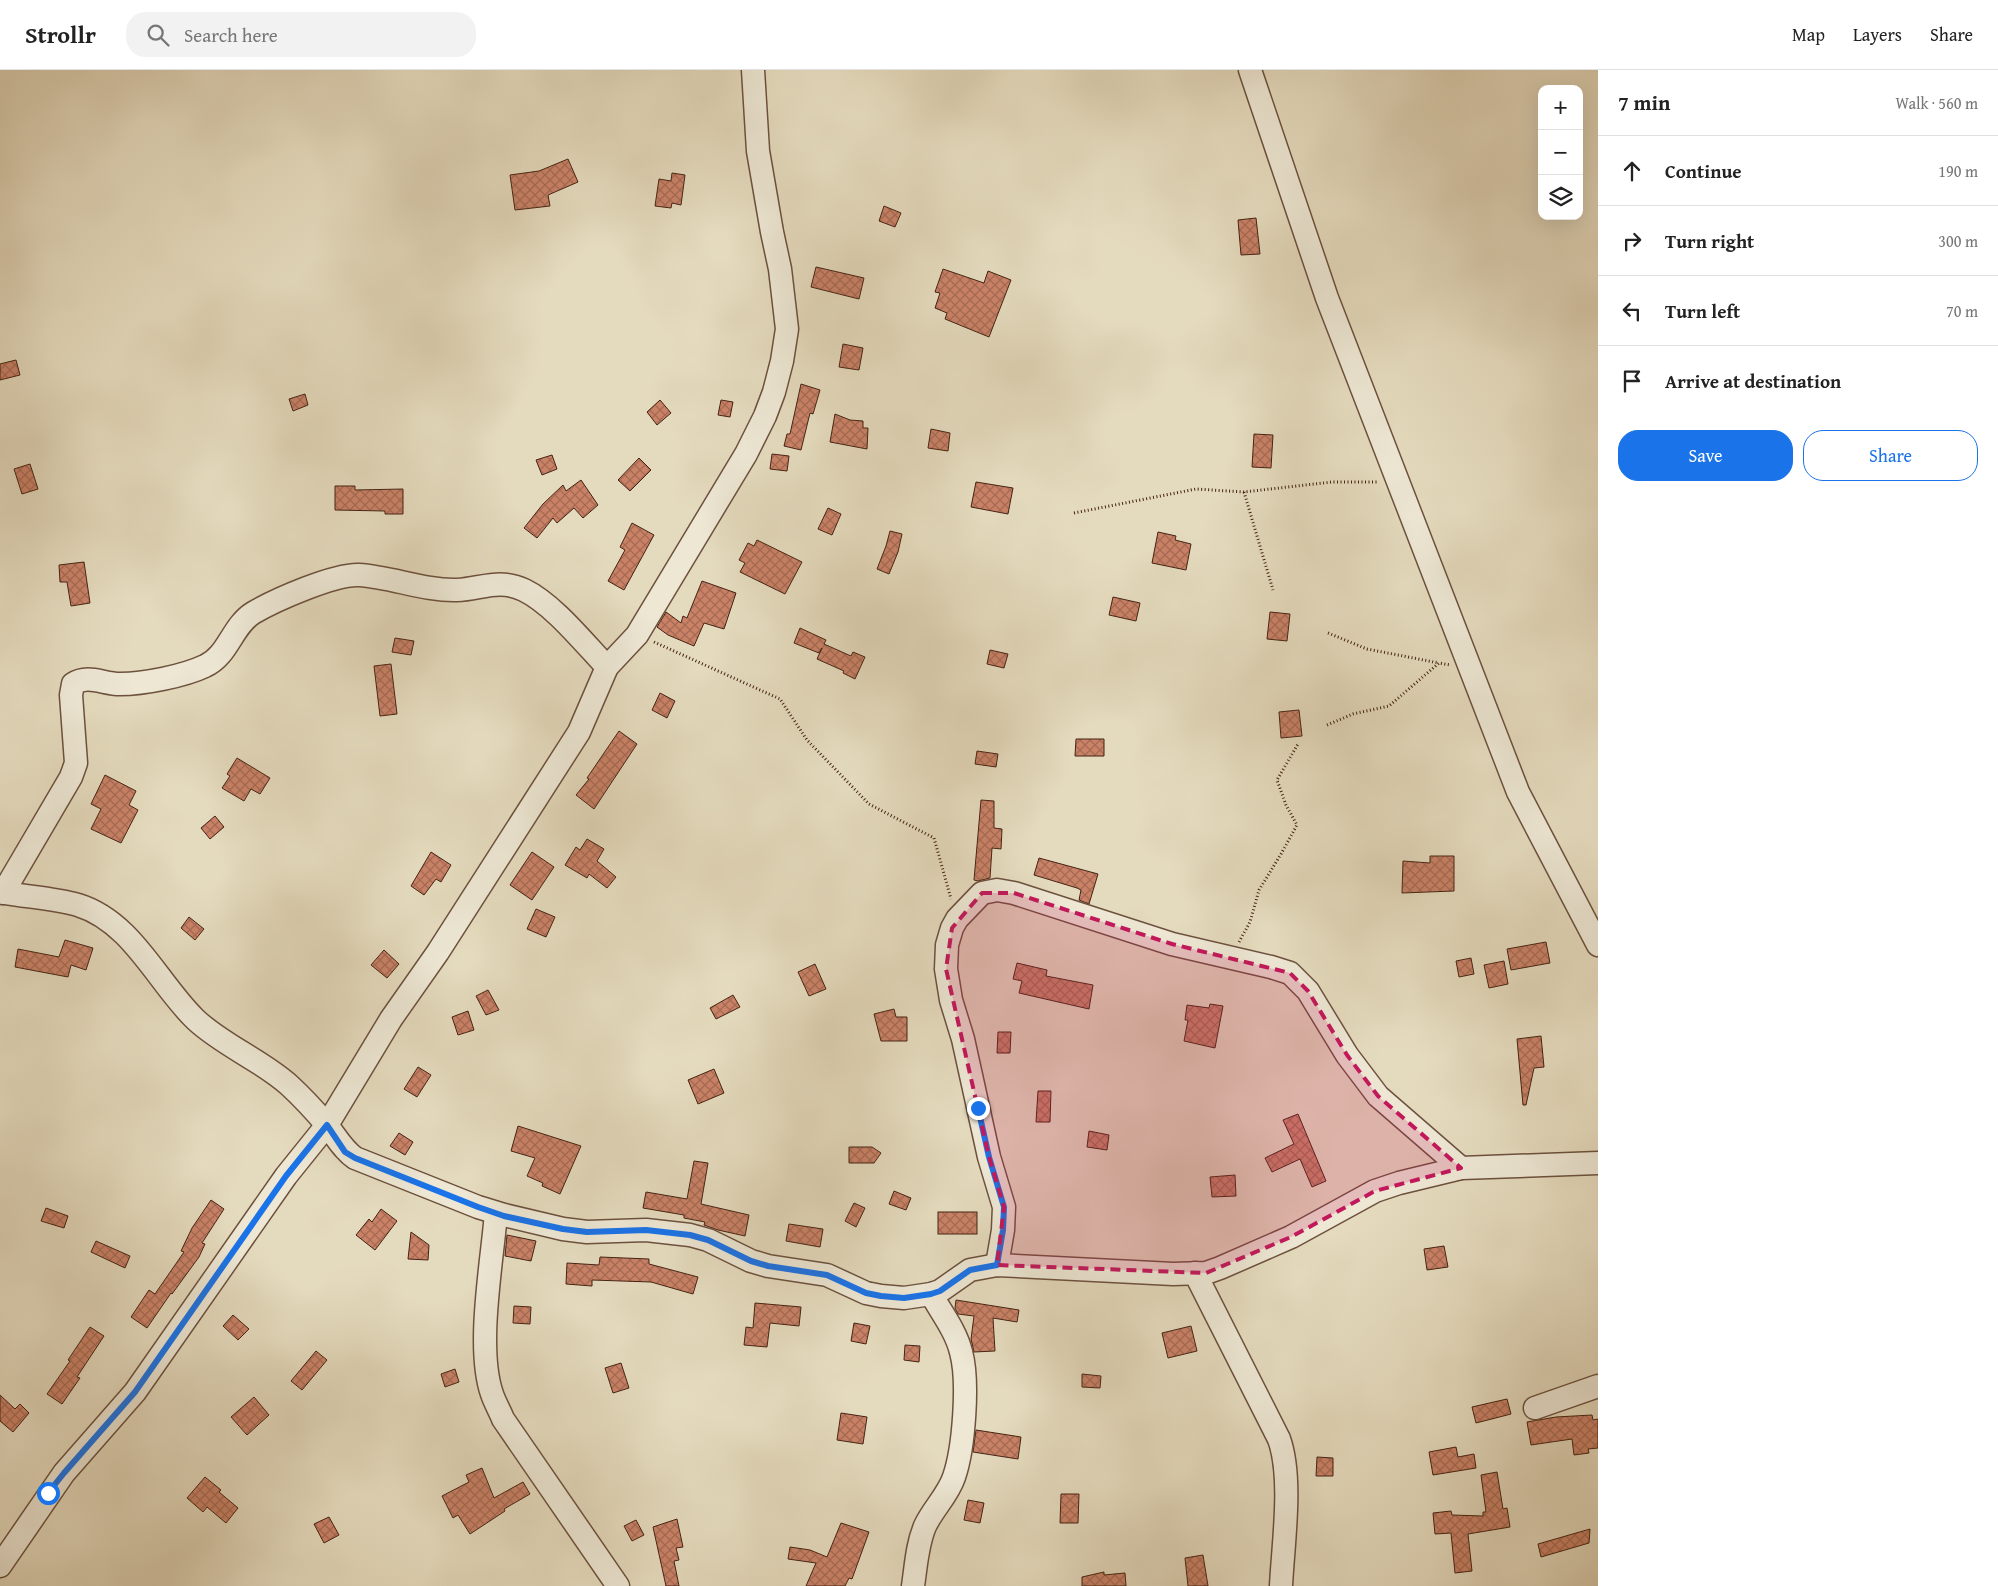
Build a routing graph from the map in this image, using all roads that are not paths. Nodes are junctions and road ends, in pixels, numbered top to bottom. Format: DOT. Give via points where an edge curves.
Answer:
graph roads {
  1 [pos="753,70"];
  2 [pos="1250,70"];
  3 [pos="607,667"];
  4 [pos="2,892"];
  5 [pos="1598,946"];
  6 [pos="327,1125"];
  7 [pos="1598,1163"];
  8 [pos="1461,1168"];
  9 [pos="496,1213"];
  10 [pos="997,1265"];
  11 [pos="1195,1273"];
  12 [pos="931,1294"];
  13 [pos="1598,1386"];
  14 [pos="1535,1408"];
  15 [pos="0,1566"];
  16 [pos="618,1586"];
  17 [pos="913,1586"];
  18 [pos="1282,1586"];
  1 -- 3 [label="street" via="758,151 780,269 787,329 782,361 765,416 746,454 637,635"];
  2 -- 5 [label="street" via="1327,298 1518,792"];
  3 -- 4 [label="street" via="543,601 522,589 495,583 458,590 358,575 334,578 252,614 207,666 176,677 120,684 80,679 73,684 76,762 71,777"];
  3 -- 6 [label="street" via="579,732 438,952 391,1019"];
  4 -- 6 [label="street" via="80,906 107,920 125,934 198,1022 283,1080"];
  6 -- 9 [label="street" via="345,1152 355,1158"];
  6 -- 15 [label="street" via="280,1184 135,1392 64,1473"];
  7 -- 8 [label="street"];
  8 -- 10 [label="street" via="1378,1096 1347,1055 1308,991 1290,973 1172,944 1014,893 997,890 982,893 952,928 946,970 989,1157 1004,1207"];
  8 -- 11 [label="street" via="1375,1191 1291,1237 1220,1268"];
  9 -- 12 [label="street" via="587,1232 662,1231 690,1235 751,1261 827,1275 866,1293 904,1298"];
  9 -- 16 [label="street" via="486,1344 492,1394 503,1419"];
  10 -- 11 [label="street"];
  10 -- 12 [label="street" via="970,1270"];
  11 -- 18 [label="street" via="1283,1452 1286,1490"];
  12 -- 17 [label="street" via="961,1350 964,1410 954,1478 921,1539"];
  13 -- 14 [label="street"];
}
